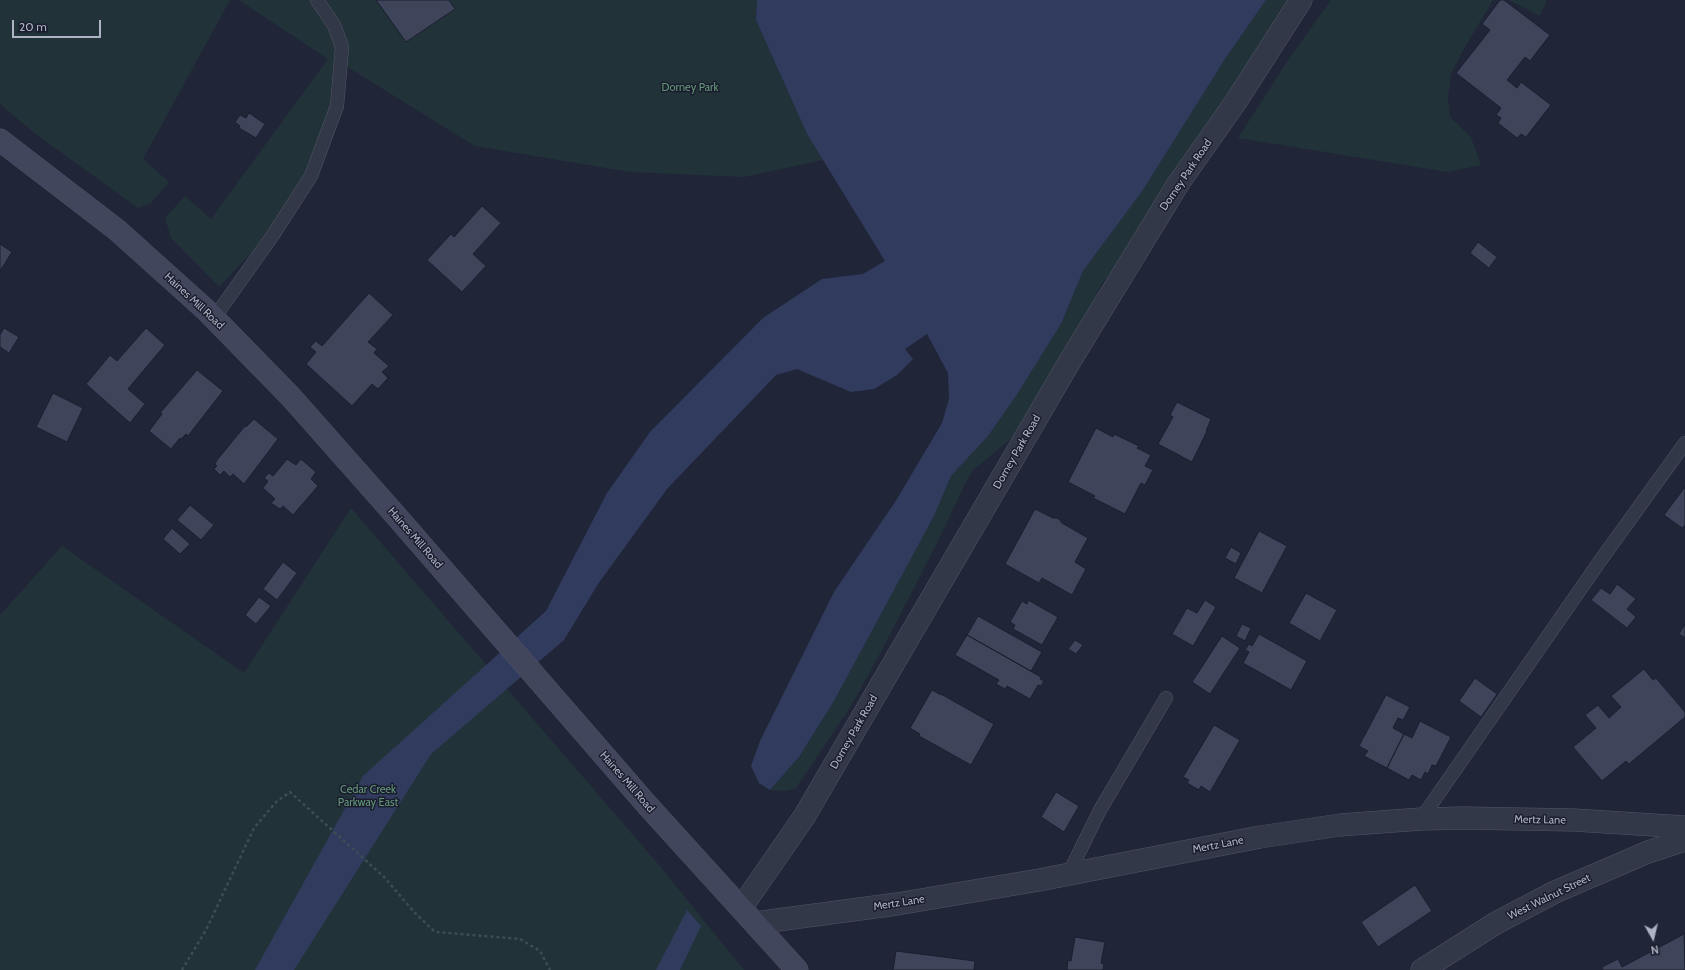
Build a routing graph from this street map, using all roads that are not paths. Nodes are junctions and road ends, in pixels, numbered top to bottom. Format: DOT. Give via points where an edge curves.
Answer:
graph roads {
  1 [pos="317,0"];
  2 [pos="1301,0"];
  3 [pos="0,140"];
  4 [pos="214,318"];
  5 [pos="1685,443"];
  6 [pos="1166,698"];
  7 [pos="1421,819"];
  8 [pos="1685,827"];
  9 [pos="1685,840"];
  10 [pos="1068,875"];
  11 [pos="748,916"];
  12 [pos="796,970"];
  13 [pos="1422,970"];
  1 -- 4 [label="lane" via="334,25 342,47 337,106 311,176"];
  2 -- 11 [label="street, Dorney Park Road" via="1235,103 1178,184 1070,361"];
  3 -- 4 [label="street, Haines Mill Road" via="117,230"];
  4 -- 11 [label="street, Haines Mill Road" via="291,397 648,806"];
  5 -- 7 [label="lane" via="1595,567"];
  6 -- 10 [label="lane" via="1100,810"];
  7 -- 8 [label="street, Mertz Lane" via="1574,820"];
  7 -- 10 [label="street, Mertz Lane" via="1340,825 1260,836"];
  9 -- 13 [label="street, West Walnut Street" via="1648,852 1555,892 1496,923"];
  10 -- 11 [label="street, Mertz Lane" via="897,904"];
  11 -- 12 [label="street, Haines Mill Road"];
}
